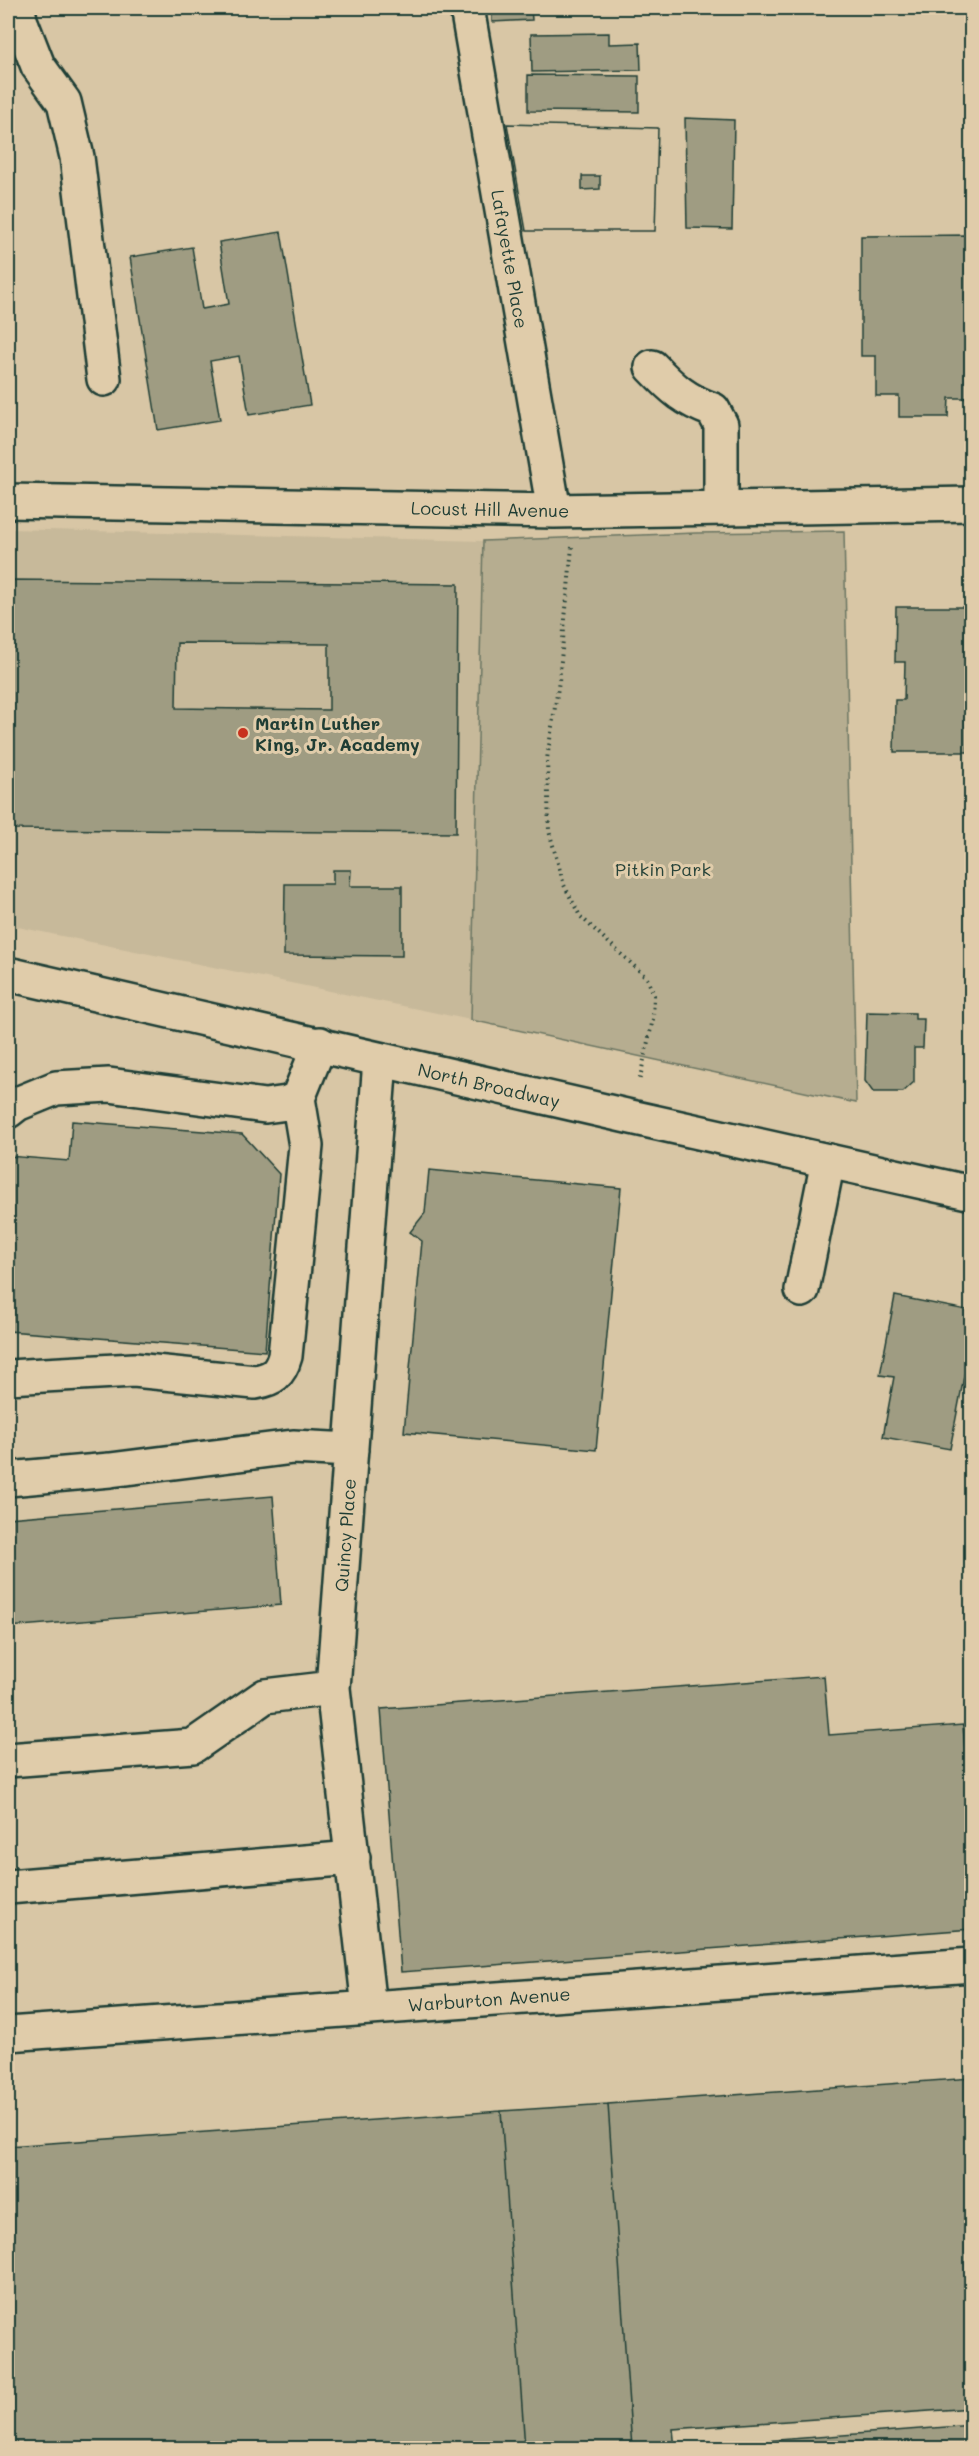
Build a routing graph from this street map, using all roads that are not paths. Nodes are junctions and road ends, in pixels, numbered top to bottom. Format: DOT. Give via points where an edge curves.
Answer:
graph roads {
  1 [pos="18,8"];
  2 [pos="467,8"];
  3 [pos="652,367"];
  4 [pos="104,380"];
  5 [pos="8,501"];
  6 [pos="972,504"];
  7 [pos="721,507"];
  8 [pos="565,511"];
  9 [pos="8,974"];
  10 [pos="320,1044"];
  11 [pos="380,1060"];
  12 [pos="298,1098"];
  13 [pos="8,1111"];
  14 [pos="828,1161"];
  15 [pos="972,1192"];
  16 [pos="802,1290"];
  17 [pos="8,1377"];
  18 [pos="351,1450"];
  19 [pos="8,1479"];
  20 [pos="333,1688"];
  21 [pos="8,1760"];
  22 [pos="353,1858"];
  23 [pos="8,1887"];
  24 [pos="972,1965"];
  25 [pos="369,2007"];
  26 [pos="8,2034"];
  1 -- 4 [label="street" via="38,66 63,102 77,157"];
  2 -- 8 [label="street, Lafayette Place"];
  3 -- 7 [label="street" via="675,391 713,410 721,425"];
  5 -- 8 [label="street, Locust Hill Avenue"];
  6 -- 7 [label="street, Locust Hill Avenue"];
  7 -- 8 [label="street, Locust Hill Avenue"];
  9 -- 10 [label="street, North Broadway"];
  10 -- 11 [label="street, North Broadway"];
  10 -- 12 [label="street"];
  11 -- 14 [label="street, North Broadway"];
  11 -- 18 [label="street, Quincy Place"];
  12 -- 13 [label="street" via="265,1106 109,1085 56,1088"];
  12 -- 17 [label="street" via="306,1146 281,1371 270,1380 255,1382 134,1370"];
  14 -- 15 [label="street, North Broadway"];
  14 -- 16 [label="street"];
  18 -- 19 [label="street" via="293,1446"];
  18 -- 20 [label="street, Quincy Place"];
  20 -- 21 [label="street" via="265,1696 193,1746"];
  20 -- 22 [label="street, Quincy Place"];
  22 -- 23 [label="street"];
  22 -- 25 [label="street, Quincy Place"];
  24 -- 25 [label="street, Warburton Avenue"];
  25 -- 26 [label="street, Warburton Avenue"];
}
